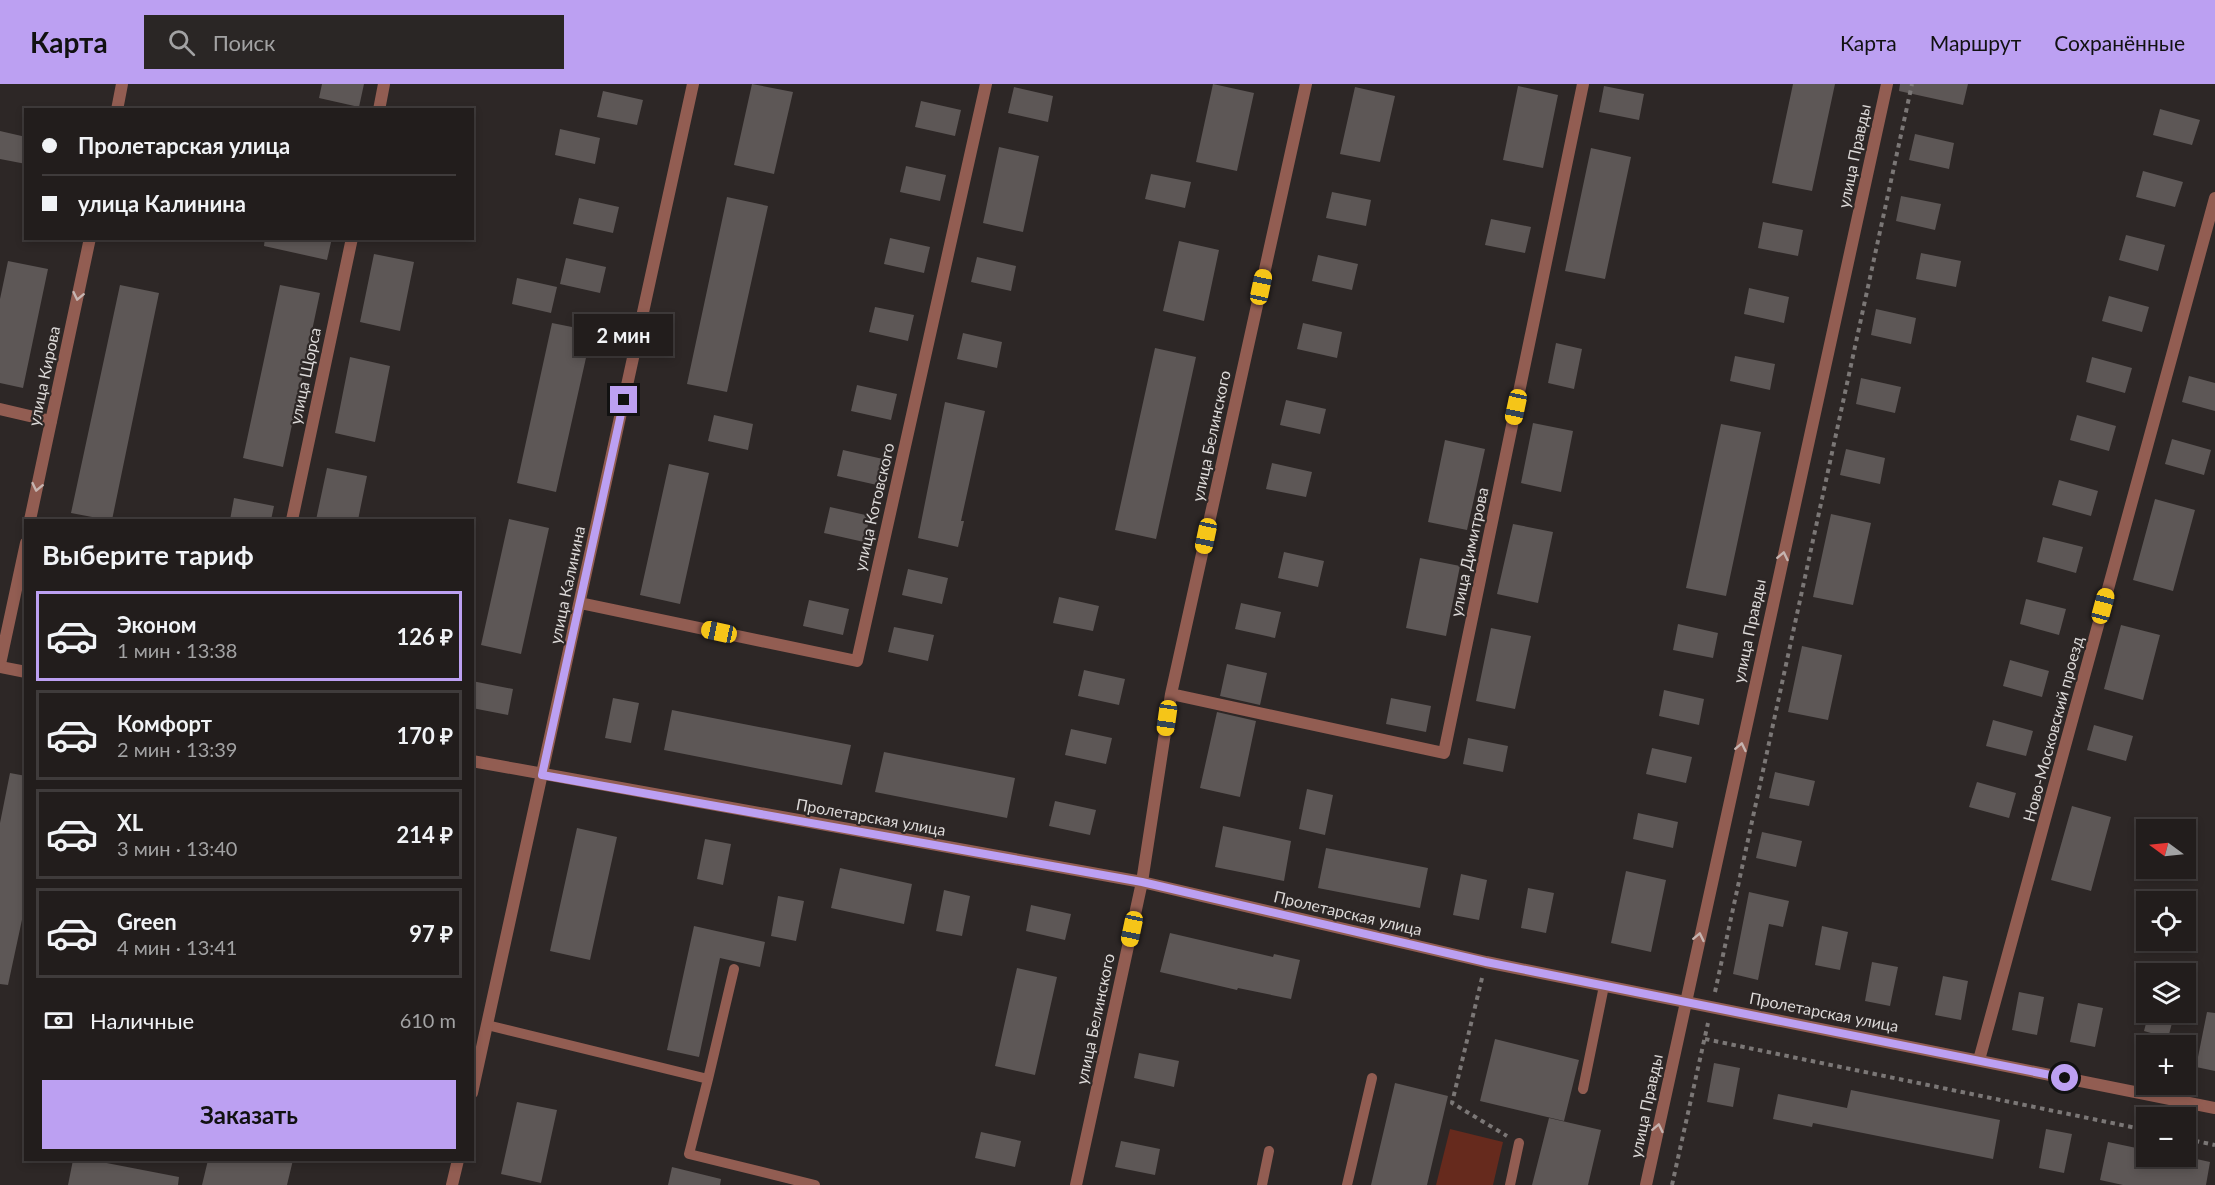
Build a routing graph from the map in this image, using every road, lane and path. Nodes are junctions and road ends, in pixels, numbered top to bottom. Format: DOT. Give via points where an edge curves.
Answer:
graph roads {
  1 [pos="122,84"];
  2 [pos="384,84"];
  3 [pos="693,84"];
  4 [pos="986,84"];
  5 [pos="1306,84"];
  6 [pos="1583,84"];
  7 [pos="1887,84"];
  8 [pos="1912,84"];
  9 [pos="117,108"];
  10 [pos="379,108"];
  11 [pos="2215,198"];
  12 [pos="90,240"];
  13 [pos="352,240"];
  14 [pos="0,409"];
  15 [pos="51,421"];
  16 [pos="30,519"];
  17 [pos="292,519"];
  18 [pos="24,552"];
  19 [pos="580,603"];
  20 [pos="0,665"];
  21 [pos="24,671"];
  22 [pos="1171,694"];
  23 [pos="474,761"];
  24 [pos="542,775"];
  25 [pos="1142,882"];
  26 [pos="1486,962"];
  27 [pos="734,969"];
  28 [pos="1604,986"];
  29 [pos="1685,1001"];
  30 [pos="1712,1007"];
  31 [pos="487,1025"];
  32 [pos="1705,1039"];
  33 [pos="1979,1060"];
  34 [pos="1372,1078"];
  35 [pos="708,1079"];
  36 [pos="474,1084"];
  37 [pos="1583,1089"];
  38 [pos="2215,1108"];
  39 [pos="2136,1128"];
  40 [pos="2196,1140"];
  41 [pos="1519,1143"];
  42 [pos="2215,1145"];
  43 [pos="1269,1151"];
  44 [pos="458,1161"];
  45 [pos="452,1185"];
  46 [pos="815,1185"];
  47 [pos="1076,1185"];
  48 [pos="1262,1185"];
  49 [pos="1347,1185"];
  50 [pos="1510,1185"];
  51 [pos="1646,1185"];
  52 [pos="1672,1185"];
  1 -- 9 [label="street"];
  2 -- 10 [label="street"];
  3 -- 19 [label="street, улица Калинина"];
  4 -- 19 [label="street, улица Котовского" via="857,661"];
  5 -- 22 [label="street, улица Белинского"];
  6 -- 22 [label="street, улица Димитрова" via="1444,753"];
  29 -- 7 [label="street, улица Правды, one-way"];
  8 -- 30 [label="path"];
  11 -- 33 [label="street, Ново-Московский проезд"];
  12 -- 15 [label="street, улица Кирова, one-way"];
  13 -- 17 [label="street, улица Щорса"];
  14 -- 15 [label="street"];
  15 -- 16 [label="street, улица Кирова, one-way"];
  18 -- 20 [label="street"];
  19 -- 24 [label="street, улица Калинина"];
  20 -- 21 [label="street"];
  22 -- 25 [label="street, улица Белинского"];
  23 -- 24 [label="street, Пролетарская улица"];
  24 -- 25 [label="street, Пролетарская улица"];
  24 -- 31 [label="street, улица Калинина"];
  25 -- 26 [label="street, Пролетарская улица"];
  25 -- 47 [label="street, улица Белинского"];
  26 -- 28 [label="street, Пролетарская улица"];
  26 -- 41 [label="path" via="1452,1103"];
  27 -- 35 [label="lane"];
  28 -- 29 [label="street, Пролетарская улица"];
  28 -- 37 [label="lane"];
  29 -- 30 [label="street, Пролетарская улица"];
  51 -- 29 [label="street, улица Правды, one-way"];
  30 -- 32 [label="path"];
  30 -- 33 [label="street, Пролетарская улица"];
  31 -- 35 [label="lane"];
  31 -- 36 [label="street, улица Калинина"];
  32 -- 39 [label="path"];
  32 -- 52 [label="path"];
  33 -- 38 [label="street, Пролетарская улица"];
  34 -- 49 [label="lane"];
  35 -- 46 [label="lane" via="689,1154"];
  40 -- 42 [label="path"];
  41 -- 50 [label="lane"];
  43 -- 48 [label="lane"];
  44 -- 45 [label="street"];
}
